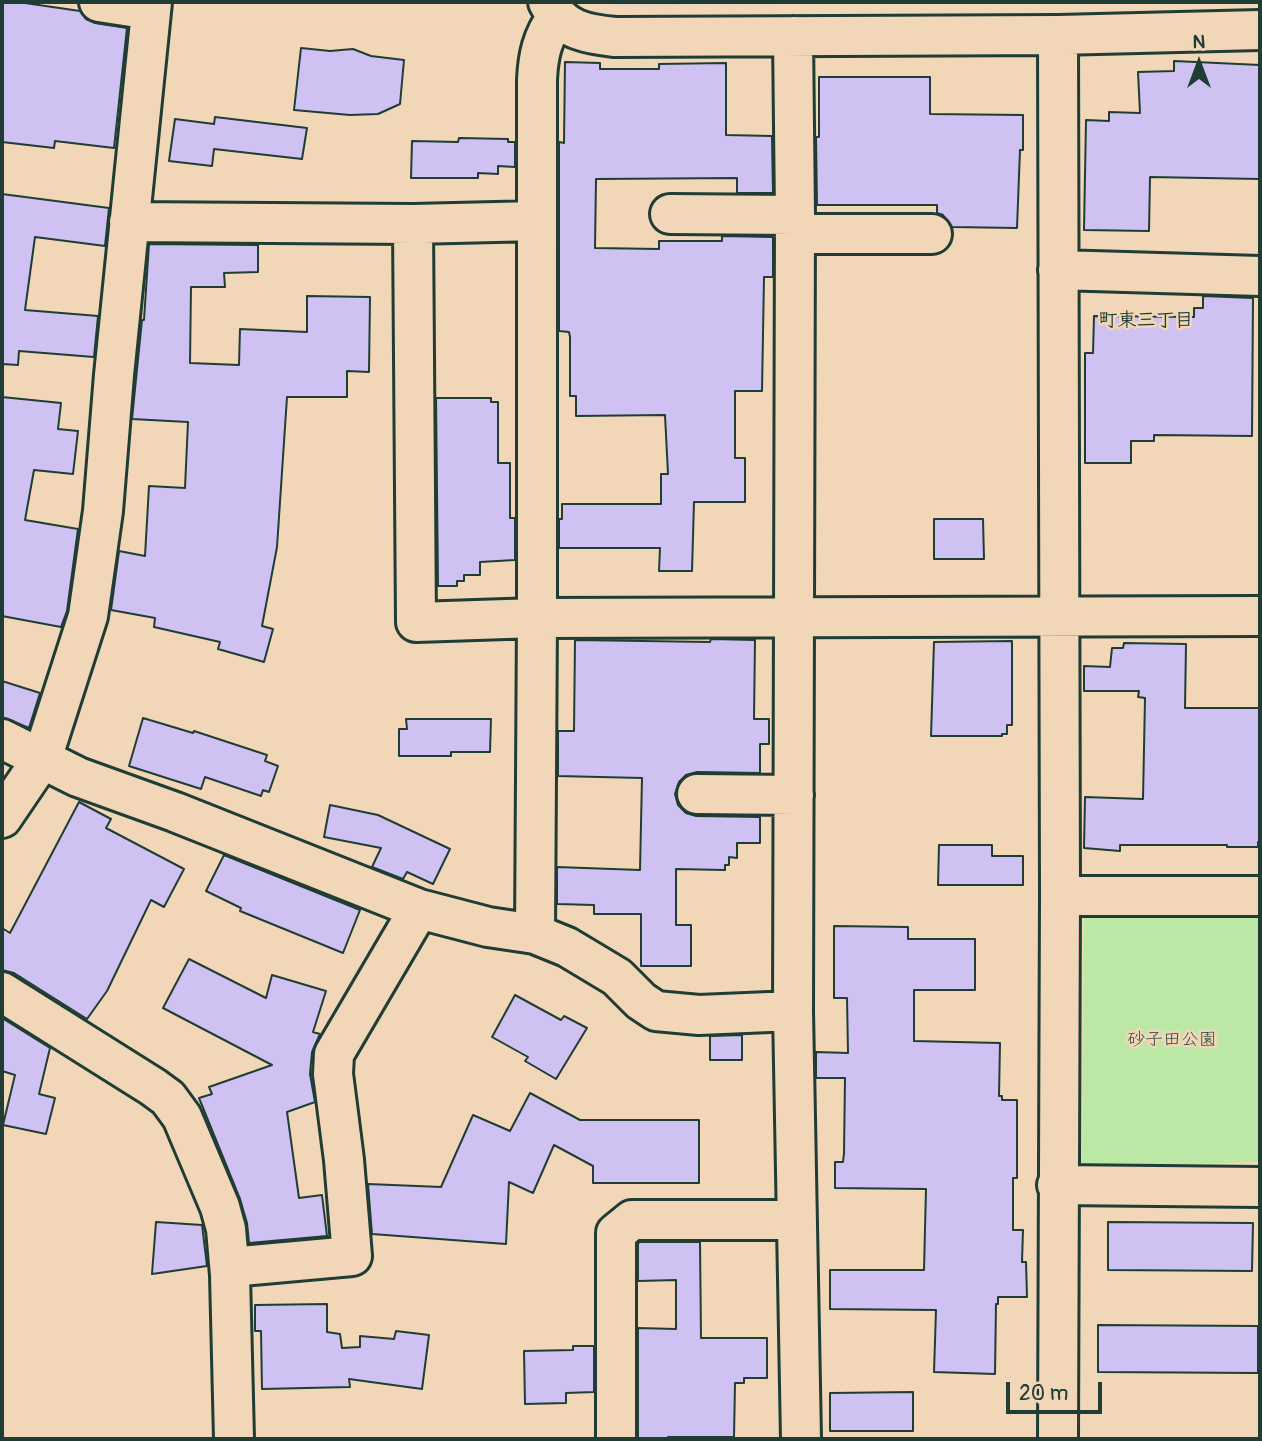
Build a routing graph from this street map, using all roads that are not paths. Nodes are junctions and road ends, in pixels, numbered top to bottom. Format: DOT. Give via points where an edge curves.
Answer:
graph roads {
  1 [pos="99,2"];
  2 [pos="152,6"];
  3 [pos="553,9"];
  4 [pos="1260,30"];
  5 [pos="1058,35"];
  6 [pos="793,36"];
  7 [pos="670,214"];
  8 [pos="537,221"];
  9 [pos="129,222"];
  10 [pos="413,224"];
  11 [pos="795,225"];
  12 [pos="932,234"];
  13 [pos="1058,270"];
  14 [pos="1260,276"];
  15 [pos="1260,617"];
  16 [pos="537,618"];
  17 [pos="794,618"];
  18 [pos="1059,618"];
  19 [pos="2,739"];
  20 [pos="42,759"];
  21 [pos="697,794"];
  22 [pos="794,795"];
  23 [pos="2,818"];
  24 [pos="1260,896"];
  25 [pos="1060,897"];
  26 [pos="419,909"];
  27 [pos="535,934"];
  28 [pos="2,992"];
  29 [pos="793,1011"];
  30 [pos="1058,1185"];
  31 [pos="1260,1187"];
  32 [pos="797,1220"];
  33 [pos="230,1267"];
  34 [pos="234,1439"];
  35 [pos="616,1439"];
  36 [pos="801,1439"];
  37 [pos="1058,1439"];
  1 -- 2 [label="street"];
  2 -- 9 [label="street"];
  3 -- 6 [label="street" via="579,31 615,37"];
  3 -- 8 [label="street" via="538,67"];
  4 -- 5 [label="street"];
  5 -- 6 [label="street"];
  5 -- 13 [label="street"];
  6 -- 11 [label="street"];
  7 -- 11 [label="street"];
  8 -- 10 [label="street"];
  8 -- 16 [label="street"];
  9 -- 10 [label="street"];
  9 -- 20 [label="street" via="103,511 88,616"];
  10 -- 16 [label="street" via="416,622"];
  11 -- 12 [label="street"];
  11 -- 17 [label="street"];
  13 -- 14 [label="street"];
  13 -- 18 [label="street"];
  15 -- 18 [label="street"];
  16 -- 17 [label="street"];
  16 -- 27 [label="street"];
  17 -- 18 [label="street"];
  17 -- 22 [label="street"];
  18 -- 25 [label="street"];
  19 -- 20 [label="street"];
  20 -- 23 [label="street"];
  20 -- 26 [label="street"];
  21 -- 22 [label="street"];
  22 -- 29 [label="street"];
  24 -- 25 [label="street"];
  25 -- 30 [label="street"];
  26 -- 27 [label="street"];
  26 -- 33 [label="street" via="334,1054 352,1256"];
  27 -- 29 [label="street" via="617,977 656,1011 699,1015"];
  28 -- 33 [label="street" via="153,1087 176,1108 220,1207"];
  29 -- 32 [label="street"];
  30 -- 31 [label="street"];
  30 -- 37 [label="street"];
  32 -- 35 [label="street" via="632,1220 616,1233"];
  32 -- 36 [label="street"];
  33 -- 34 [label="street"];
}
